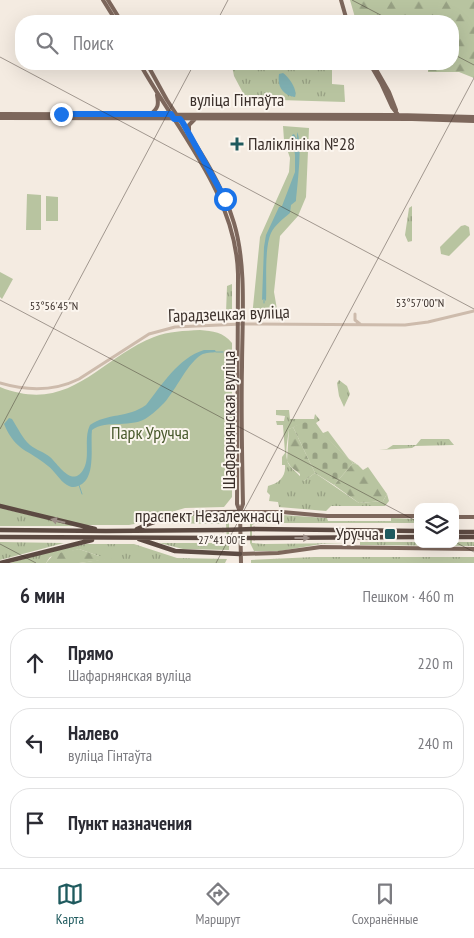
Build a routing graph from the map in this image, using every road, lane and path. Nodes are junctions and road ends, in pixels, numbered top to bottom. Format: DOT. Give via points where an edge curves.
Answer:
graph roads {
  1 [pos="103,0"];
  2 [pos="108,0"];
  3 [pos="341,0"];
  4 [pos="109,7"];
  5 [pos="112,15"];
  6 [pos="115,15"];
  7 [pos="345,15"];
  8 [pos="144,70"];
  9 [pos="150,70"];
  10 [pos="374,70"];
  11 [pos="375,70"];
  12 [pos="157,93"];
  13 [pos="392,107"];
  14 [pos="151,114"];
  15 [pos="171,114"];
  16 [pos="384,115"];
  17 [pos="0,116"];
  18 [pos="177,117"];
  19 [pos="399,117"];
  20 [pos="474,117"];
  21 [pos="195,119"];
  22 [pos="474,121"];
  23 [pos="191,138"];
  24 [pos="474,311"];
  25 [pos="355,314"];
  26 [pos="239,324"];
  27 [pos="363,325"];
  28 [pos="0,382"];
  29 [pos="0,506"];
  30 [pos="240,512"];
  31 [pos="414,516"];
  32 [pos="459,517"];
  33 [pos="474,517"];
  34 [pos="0,530"];
  35 [pos="135,530"];
  36 [pos="106,531"];
  37 [pos="414,531"];
  38 [pos="459,532"];
  39 [pos="474,532"];
  40 [pos="0,537"];
  41 [pos="127,537"];
  42 [pos="414,537"];
  43 [pos="459,537"];
  44 [pos="474,537"];
  45 [pos="105,538"];
  46 [pos="474,549"];
  47 [pos="240,554"];
  48 [pos="0,563"];
  49 [pos="241,563"];
  1 -- 4 [label="main road"];
  2 -- 4 [label="main road"];
  3 -- 7 [label="main road"];
  4 -- 5 [label="main road"];
  4 -- 6 [label="main road"];
  8 -- 12 [label="main road"];
  9 -- 18 [label="main road"];
  10 -- 13 [label="main road"];
  11 -- 19 [label="main road" via="389,92"];
  12 -- 14 [label="main road" via="159,104"];
  12 -- 15 [label="main road"];
  13 -- 16 [label="main road"];
  13 -- 19 [label="main road"];
  14 -- 15 [label="main road, вуліца Гінтаўта"];
  14 -- 17 [label="main road, вуліца Гінтаўта"];
  15 -- 18 [label="main road"];
  16 -- 18 [label="main road, вуліца Гінтаўта"];
  16 -- 19 [label="main road, вуліца Гінтаўта"];
  17 -- 18 [label="main road, вуліца Гінтаўта"];
  18 -- 21 [label="main road, вуліца Гінтаўта"];
  18 -- 23 [label="main road, Шафарнянская вуліца"];
  18 -- 26 [label="main road, Шафарнянская вуліца" via="221,199 230,223 238,263"];
  19 -- 20 [label="main road, вуліца Гінтаўта"];
  19 -- 21 [label="main road, вуліца Гінтаўта"];
  19 -- 22 [label="main road, вуліца Гінтаўта"];
  21 -- 23 [label="main road" via="188,126"];
  23 -- 26 [label="main road, Шафарнянская вуліца" via="222,192 235,225 240,254"];
  24 -- 27 [label="street, Гарадзецкая вуліца" via="405,325"];
  25 -- 27 [label="street" via="356,321"];
  26 -- 27 [label="street, Гарадзецкая вуліца"];
  26 -- 28 [label="street, Гарадзецкая вуліца" via="162,329 79,379 56,387 24,389"];
  26 -- 30 [label="main road, Шафарнянская вуліца" via="243,504"];
  36 -- 29 [label="highway, one-way"];
  30 -- 31 [label="main road"];
  30 -- 35 [label="highway" via="178,515"];
  30 -- 47 [label="main road, Шафарнянская вуліца"];
  32 -- 33 [label="main road"];
  34 -- 36 [label="highway, праспект Незалежнасці"];
  35 -- 36 [label="highway, праспект Незалежнасці"];
  35 -- 37 [label="highway, праспект Незалежнасці, bridge"];
  38 -- 39 [label="highway"];
  40 -- 45 [label="highway, праспект Незалежнасці"];
  41 -- 42 [label="highway, праспект Незалежнасці, one-way, bridge"];
  41 -- 45 [label="highway, праспект Незалежнасці"];
  41 -- 47 [label="highway" via="175,551"];
  43 -- 44 [label="highway"];
  45 -- 48 [label="highway"];
  46 -- 47 [label="main road" via="321,547"];
  47 -- 49 [label="main road, Шафарнянская вуліца"];
}
